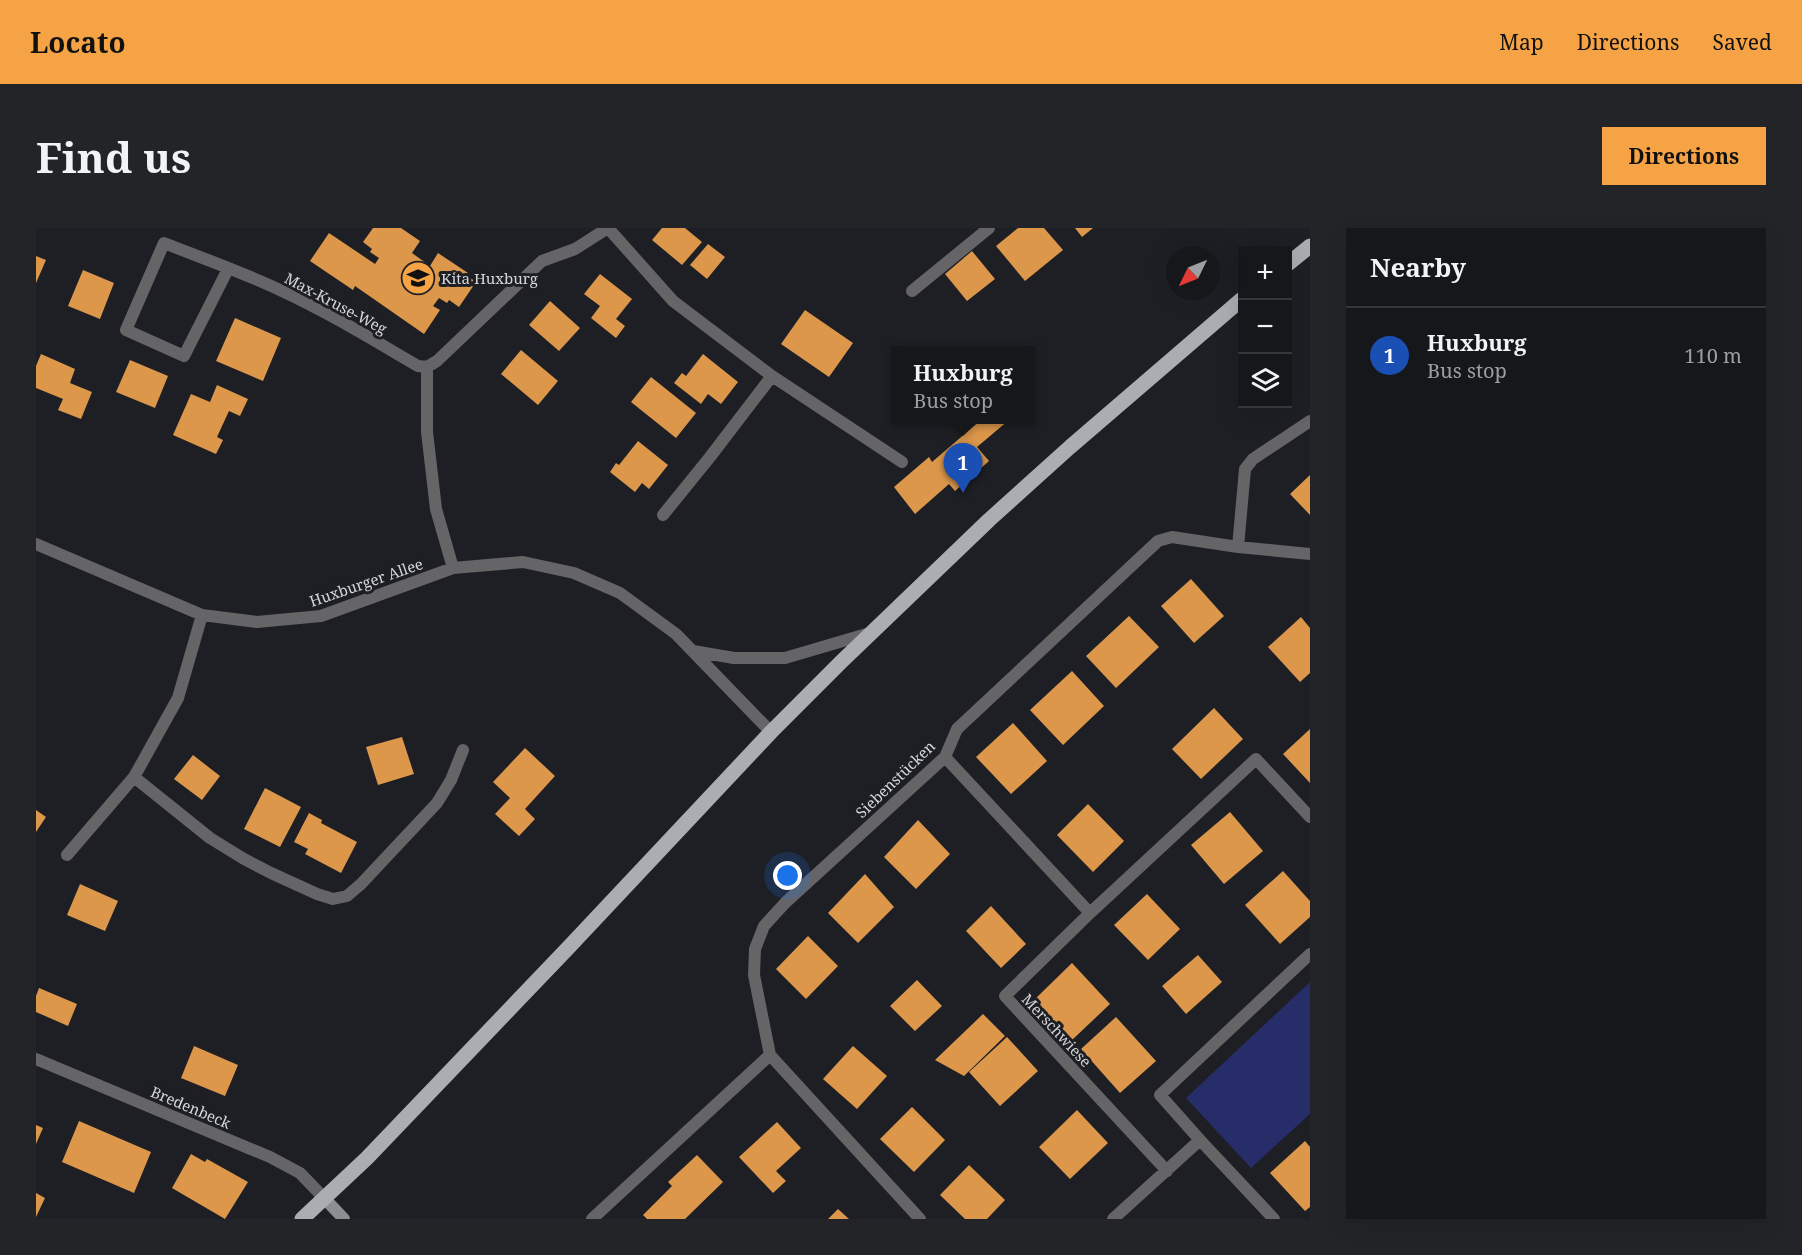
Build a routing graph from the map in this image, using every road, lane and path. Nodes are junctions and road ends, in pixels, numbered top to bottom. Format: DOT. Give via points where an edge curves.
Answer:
graph roads {
  1 [pos="608,228"];
  2 [pos="989,228"];
  3 [pos="1310,246"];
  4 [pos="1292,260"];
  5 [pos="228,268"];
  6 [pos="912,291"];
  7 [pos="1238,303"];
  8 [pos="427,367"];
  9 [pos="772,376"];
  10 [pos="1310,421"];
  11 [pos="902,462"];
  12 [pos="663,515"];
  13 [pos="36,544"];
  14 [pos="1238,547"];
  15 [pos="1310,554"];
  16 [pos="453,568"];
  17 [pos="202,615"];
  18 [pos="872,632"];
  19 [pos="693,651"];
  20 [pos="771,732"];
  21 [pos="463,750"];
  22 [pos="945,757"];
  23 [pos="135,777"];
  24 [pos="1310,817"];
  25 [pos="67,855"];
  26 [pos="1090,913"];
  27 [pos="1310,954"];
  28 [pos="770,1055"];
  29 [pos="36,1059"];
  30 [pos="1200,1140"];
  31 [pos="1167,1171"];
  32 [pos="325,1199"];
  33 [pos="302,1219"];
  34 [pos="344,1219"];
  35 [pos="591,1219"];
  36 [pos="920,1219"];
  37 [pos="1113,1219"];
  38 [pos="1274,1219"];
  1 -- 8 [label="street" via="575,249 542,261"];
  1 -- 9 [label="street" via="673,301"];
  2 -- 6 [label="street"];
  3 -- 4 [label="main road"];
  5 -- 5 [label="street, Max-Kruse-Weg" via="164,243 126,330 184,356"];
  5 -- 8 [label="street, Max-Kruse-Weg" via="279,289 418,366"];
  7 -- 18 [label="main road" via="1070,447"];
  8 -- 16 [label="street" via="427,432 436,509"];
  9 -- 11 [label="street"];
  9 -- 12 [label="street"];
  10 -- 14 [label="street" via="1253,459 1245,469"];
  13 -- 17 [label="street, Huxburger Allee"];
  14 -- 15 [label="street, Siebenstücken"];
  14 -- 22 [label="street, Siebenstücken" via="1172,537 1158,542 957,729"];
  16 -- 17 [label="street, Huxburger Allee" via="321,616 257,622"];
  16 -- 19 [label="street, Huxburger Allee" via="523,562 574,573 620,593"];
  17 -- 23 [label="street" via="178,698"];
  18 -- 19 [label="street" via="785,658 734,658"];
  18 -- 20 [label="main road"];
  19 -- 20 [label="street, Huxburger Allee"];
  20 -- 32 [label="main road"];
  21 -- 23 [label="street" via="437,803 361,884 347,896 333,899 243,859 210,838"];
  22 -- 26 [label="street"];
  22 -- 28 [label="street, Siebenstücken" via="764,926 755,949 754,975"];
  23 -- 25 [label="street"];
  24 -- 26 [label="street, Merschwiese" via="1256,759"];
  26 -- 31 [label="street, Merschwiese" via="1005,996"];
  27 -- 30 [label="street" via="1160,1095"];
  28 -- 35 [label="street"];
  28 -- 36 [label="street"];
  29 -- 32 [label="street, Bredenbeck" via="270,1157 300,1173"];
  30 -- 31 [label="street"];
  30 -- 38 [label="street"];
  31 -- 37 [label="street"];
  32 -- 33 [label="main road"];
  32 -- 34 [label="main road"];
}
